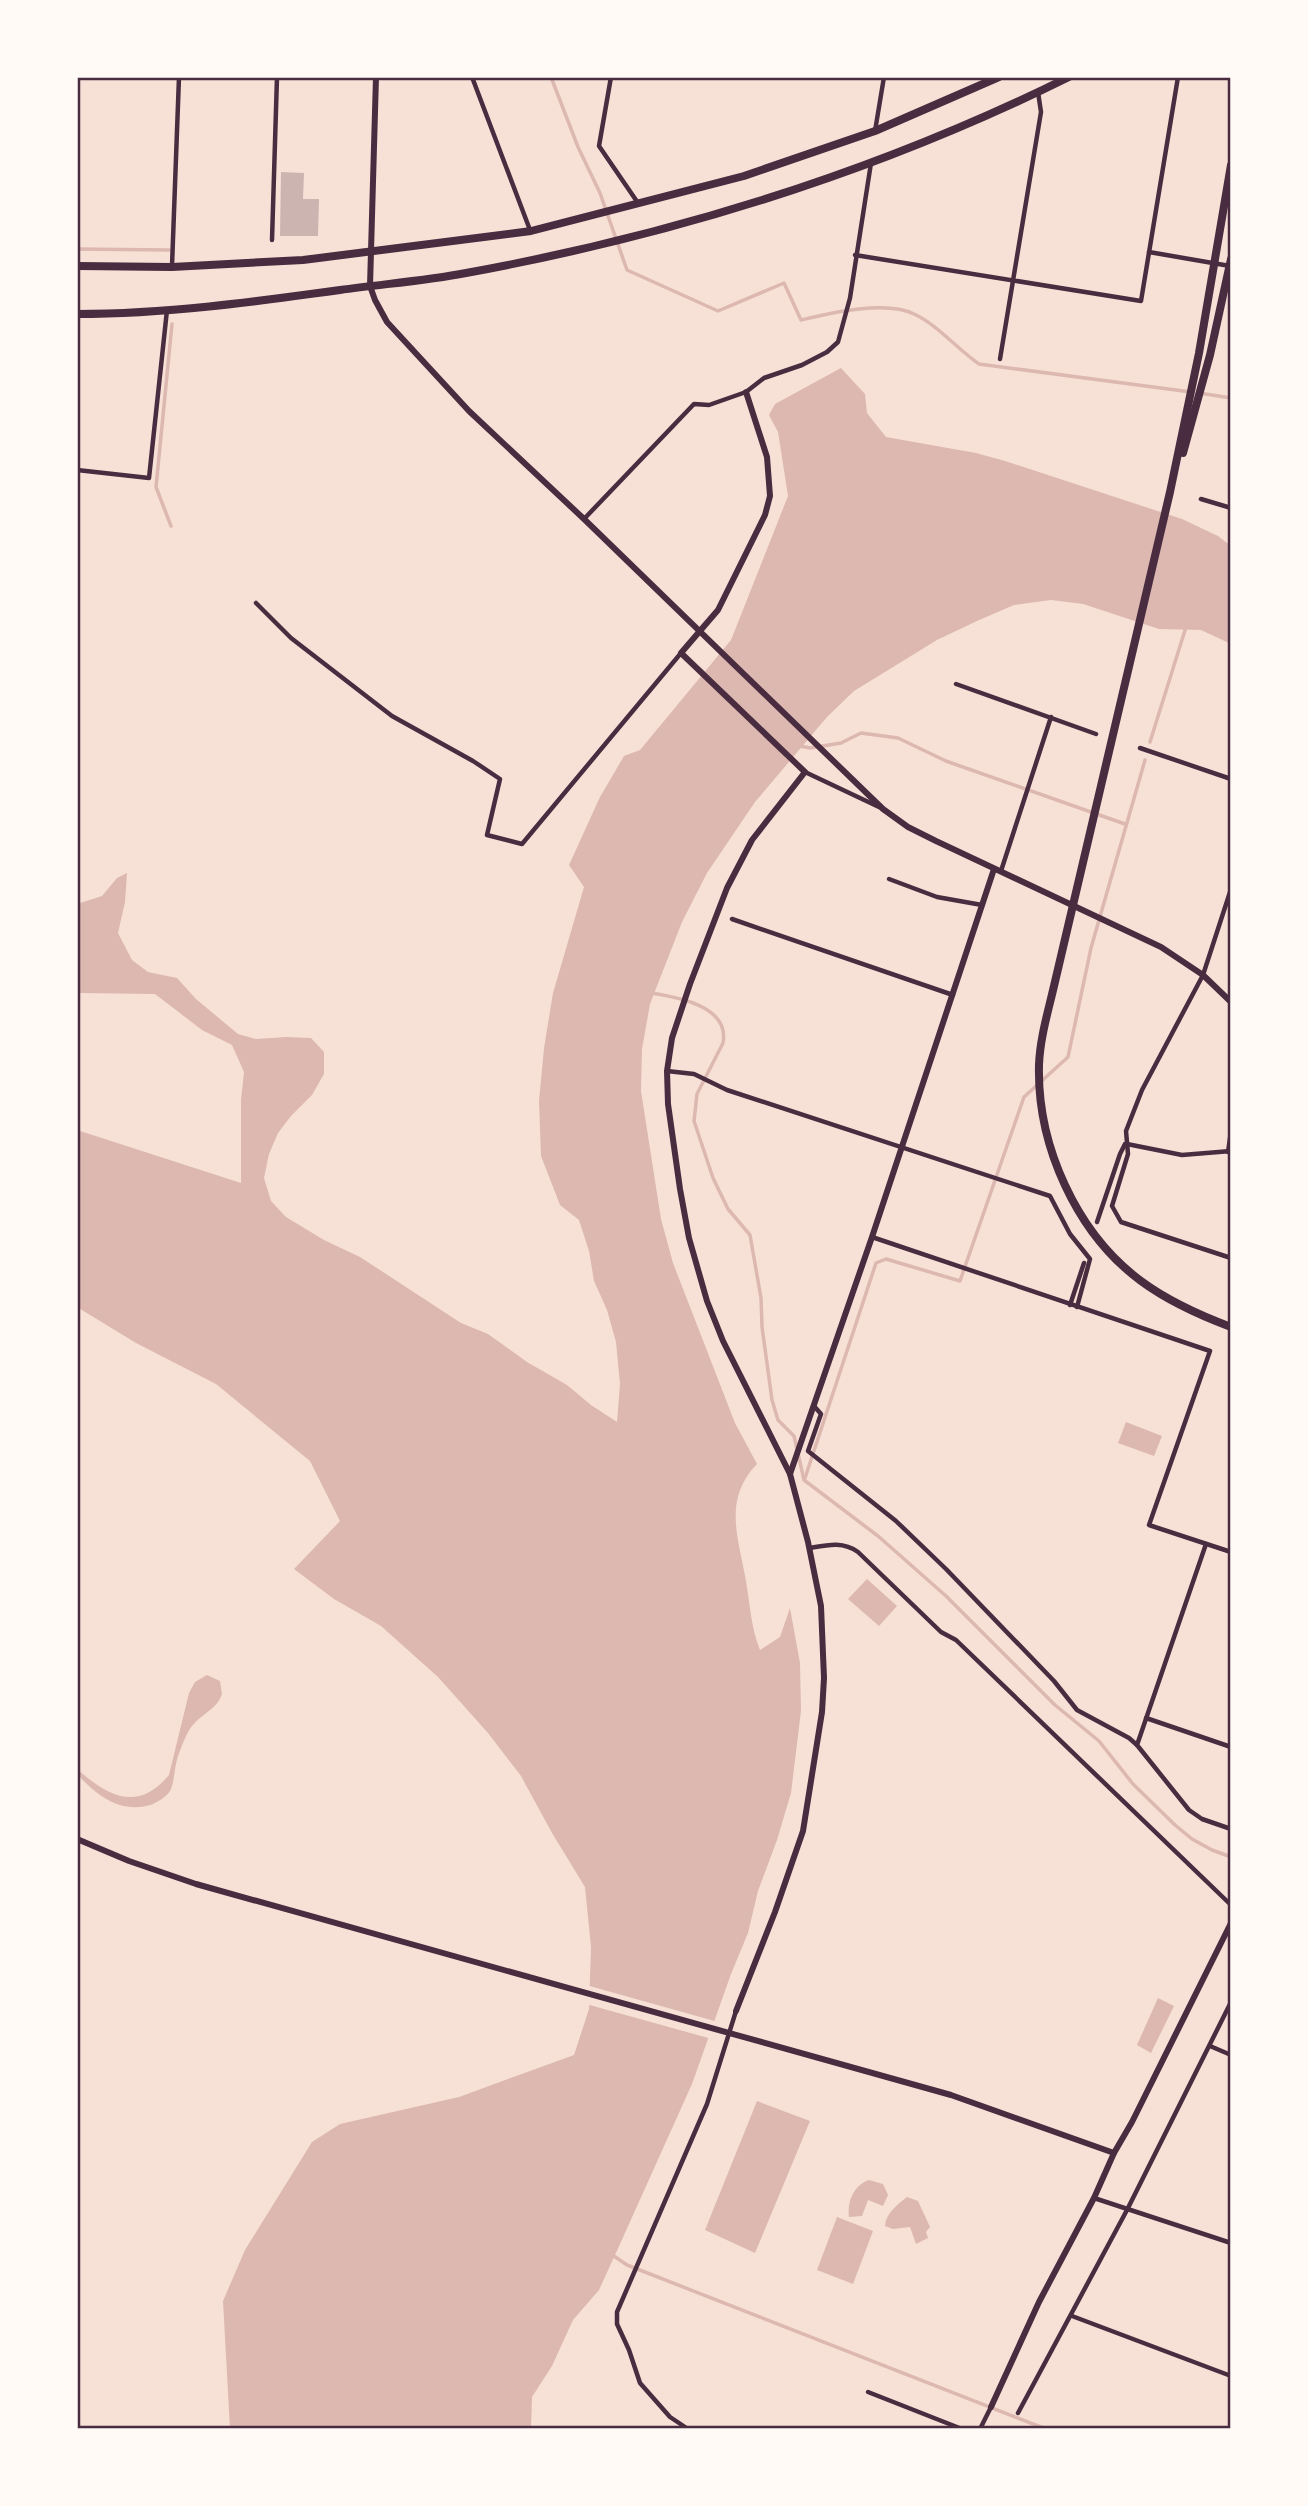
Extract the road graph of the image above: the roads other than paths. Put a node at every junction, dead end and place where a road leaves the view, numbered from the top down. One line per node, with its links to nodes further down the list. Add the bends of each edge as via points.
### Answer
1 (179, 77): 23 (street)
2 (277, 77): 16 (street)
3 (376, 77): 18 (street)
4 (472, 77): 15 (street)
5 (611, 77): 14 (street, via 599,146)
6 (884, 77): 11 (street)
7 (999, 77): 11 (highway)
8 (1069, 77): 10 (highway)
9 (1178, 77): 17 (street)
10 (1038, 92): 12 (highway); 24 (street, via 1041,113)
11 (875, 131): 14 (highway, via 744,176)
12 (871, 163): 19 (street); 25 (highway, via 726,211 601,244 464,274)
13 (1231, 165): 20 (highway)
14 (639, 204): 15 (highway)
15 (531, 232): 18 (highway)
16 (272, 240)
17 (1149, 252): 20 (street); 24 (street, via 1140,301)
18 (372, 253): 23 (highway); 25 (street)
19 (855, 255): 24 (street); 29 (street, via 838,342 802,365 764,378)
20 (1214, 263): 21 (street); 31 (highway)
21 (1231, 264): 31 (highway)
22 (77, 266): 23 (highway)
23 (172, 267)
24 (1014, 281): 28 (street)
25 (370, 286): 26 (highway); 34 (street, via 387,322 415,354)
26 (167, 310): 27 (highway); 30 (street, via 149,478)
27 (77, 314)
28 (1000, 359)
29 (746, 392): 34 (street, via 709,405 694,404); 36 (street, via 767,457 770,496 740,567)
30 (77, 470)
31 (1170, 492): 48 (highway)
32 (1201, 499): 33 (street)
33 (1231, 508)
34 (584, 519): 36 (street)
35 (256, 603): 37 (street, via 291,638 392,716 500,779 487,835 522,844)
36 (701, 635): 37 (street); 44 (street)
37 (681, 653): 42 (street)
38 (956, 684): 39 (street)
39 (1051, 717): 40 (street); 45 (street)
40 (1096, 734)
41 (1140, 748): 43 (street)
42 (805, 772): 44 (street); 54 (street, via 752,839 727,888 672,1038)
43 (1231, 779)
44 (883, 809): 45 (street, via 908,827)
45 (998, 870): 48 (street); 49 (street)
46 (889, 879): 49 (street, via 937,897)
47 (1231, 889): 51 (street)
48 (1074, 904): 51 (street, via 1161,947); 65 (highway, via 1039,1067 1045,1123 1057,1169 1085,1222 1140,1280 1198,1315)
49 (983, 906): 52 (street)
50 (732, 919): 52 (street)
51 (1203, 975): 53 (street); 56 (street, via 1142,1090 1126,1130)
52 (953, 995): 57 (street)
53 (1231, 1002)
54 (667, 1071): 57 (street, via 694,1074 727,1090); 67 (street, via 680,1189 707,1301)
55 (1231, 1131): 58 (street)
56 (1126, 1143): 58 (street, via 1182,1155); 59 (street); 61 (street, via 1128,1154 1112,1206 1121,1222)
57 (901, 1147): 60 (street); 64 (street, via 1050,1196 1090,1259)
58 (1229, 1152)
59 (1097, 1222)
60 (872, 1237): 63 (street); 66 (street)
61 (1231, 1258)
62 (1084, 1263): 63 (street)
63 (1070, 1305): 64 (street)
64 (1077, 1307): 68 (street, via 1210,1351 1149,1525)
65 (1231, 1328)
66 (813, 1406): 67 (street); 72 (street, via 821,1414 808,1451 896,1521 1055,1681 1077,1710)
67 (790, 1474): 69 (street)
68 (1206, 1544): 70 (street); 71 (street)
69 (810, 1548): 76 (street, via 849,1545 858,1552); 79 (street, via 823,1640 819,1737 797,1854)
70 (1231, 1552)
71 (1146, 1718): 72 (street); 73 (street)
72 (1137, 1745): 74 (street, via 1189,1810)
73 (1231, 1747)
74 (1231, 1829)
75 (77, 1839): 82 (street, via 174,1877 960,2097)
76 (1231, 1905)
77 (1231, 1923): 82 (street)
78 (1231, 2002): 80 (street)
79 (736, 2011): 92 (street, via 707,2104 621,2303 617,2324 640,2383 670,2417)
80 (1210, 2046): 81 (street); 84 (street)
81 (1231, 2054)
82 (1114, 2153): 83 (street)
83 (1094, 2199): 84 (street); 89 (street, via 1039,2302)
84 (1127, 2210): 85 (street); 86 (street)
85 (1231, 2243)
86 (1072, 2315): 87 (street); 90 (street)
87 (1231, 2376)
88 (867, 2392): 93 (street)
89 (991, 2407): 91 (street)
90 (1018, 2413)
91 (980, 2428)
92 (688, 2429)
93 (962, 2429)

